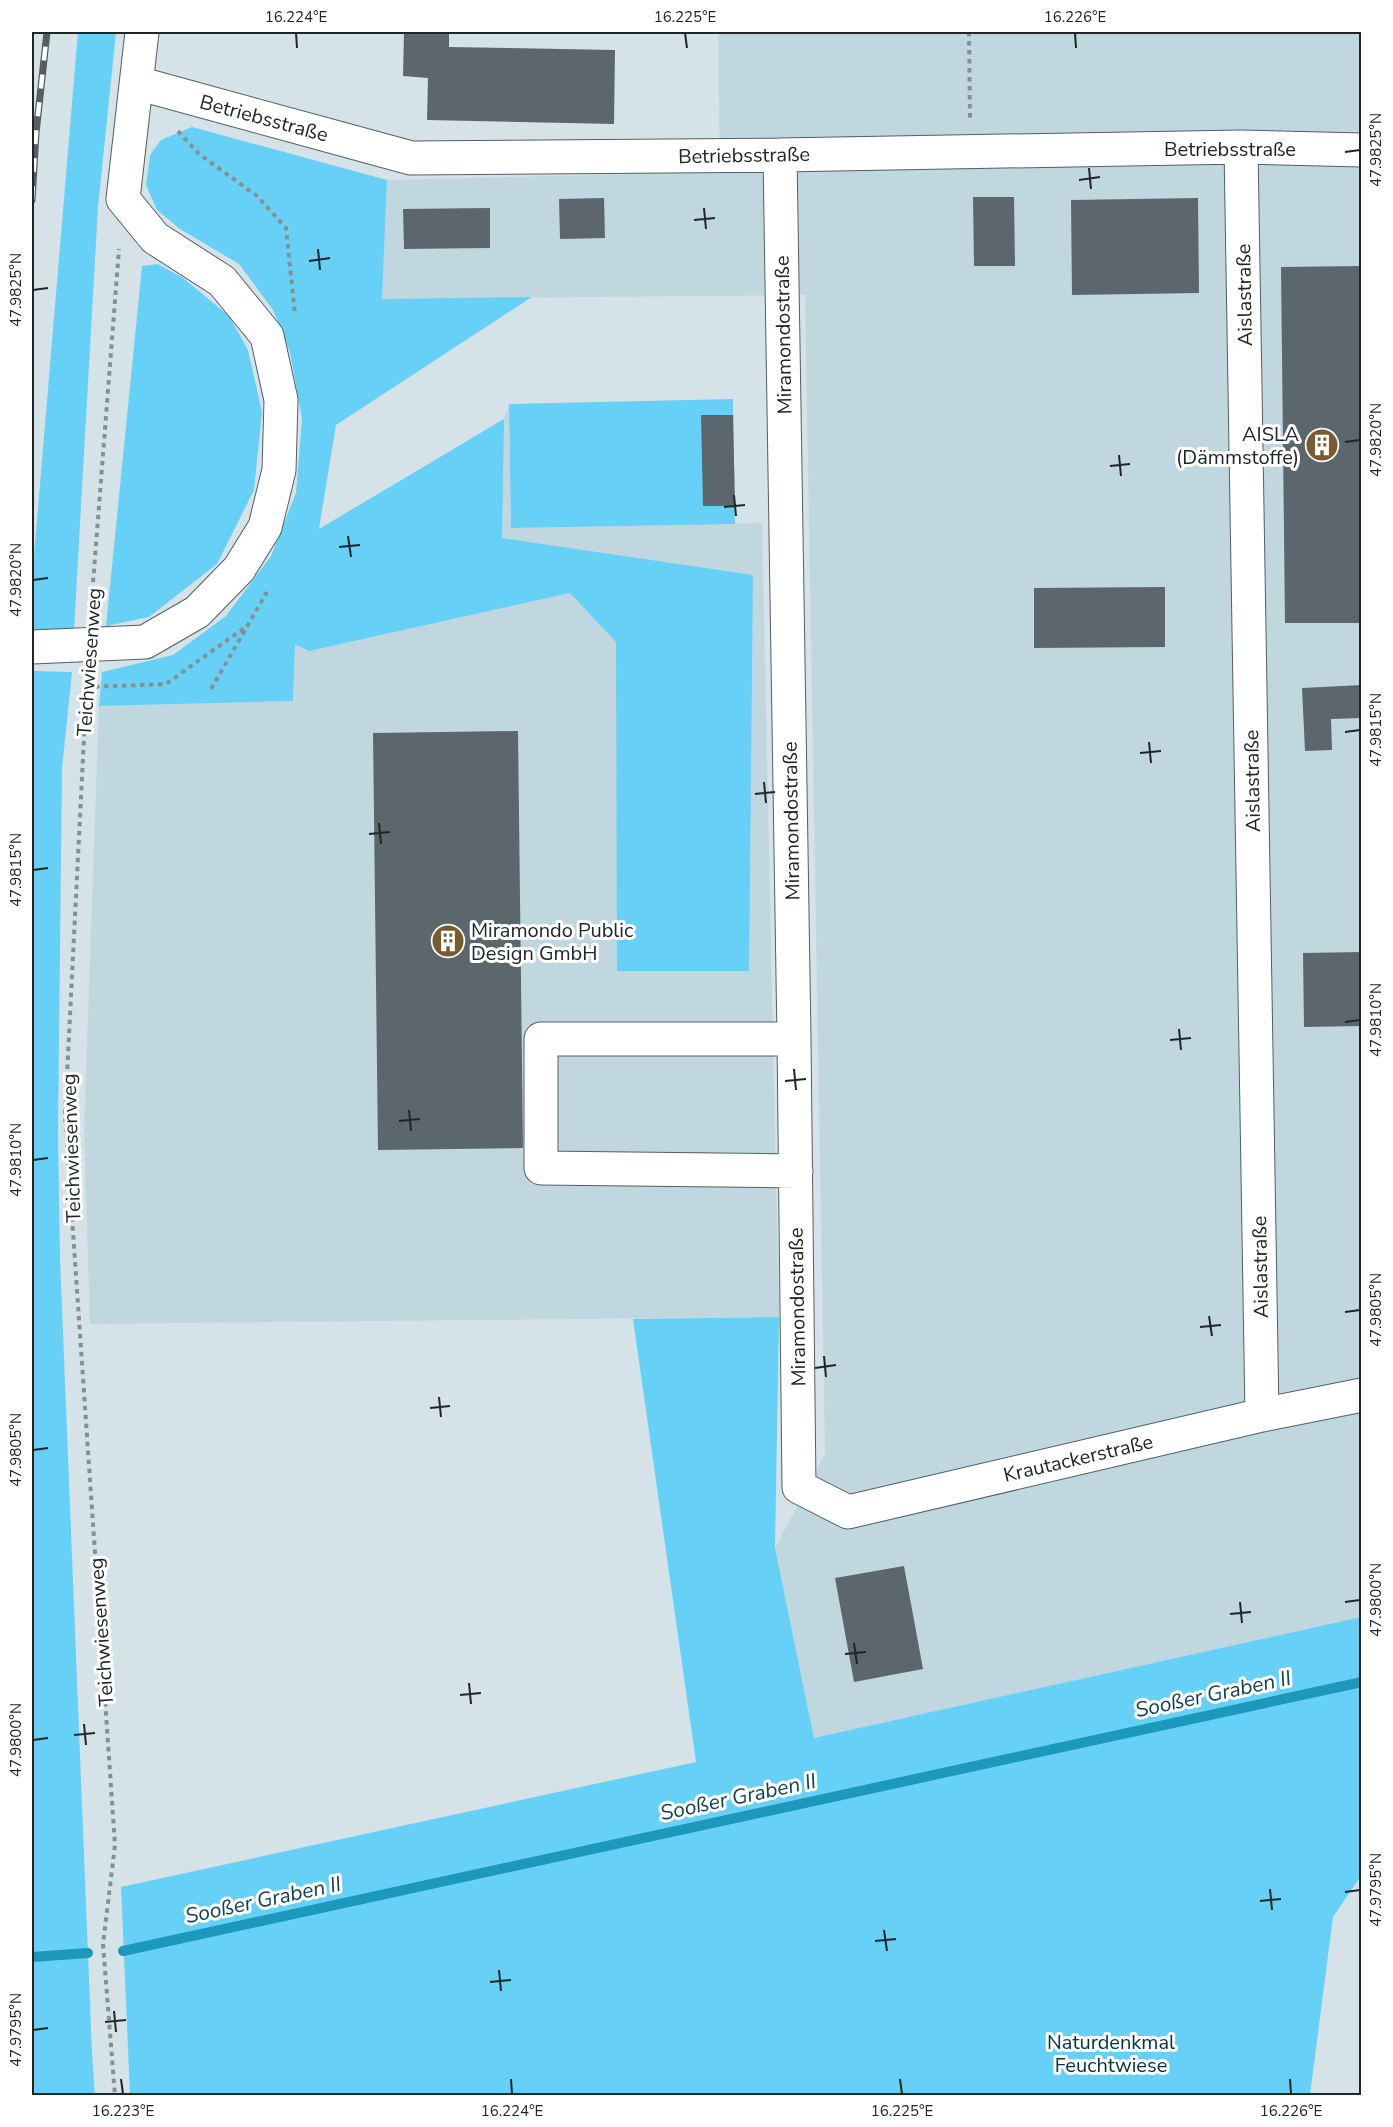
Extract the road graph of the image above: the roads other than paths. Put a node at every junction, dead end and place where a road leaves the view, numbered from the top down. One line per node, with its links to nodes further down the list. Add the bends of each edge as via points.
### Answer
1 (142, 32): 2 (street)
2 (137, 82): 5 (street, Betriebsstraße, via 411,158); 6 (street, via 123,199 155,238 222,281 267,336 281,400 279,470 265,527 239,570 197,612 145,642)
3 (1241, 147): 4 (street, Betriebsstraße); 5 (street, Betriebsstraße); 10 (street, Aislastraße)
4 (1362, 150)
5 (780, 155): 7 (street, Miramondostraße)
6 (32, 647)
7 (794, 1038): 8 (street, Miramondostraße); 8 (street, via 541,1039 541,1168)
8 (796, 1171): 11 (street, Miramondostraße)
9 (1362, 1395): 10 (street, Krautackerstraße)
10 (1262, 1415): 11 (street, Krautackerstraße, via 848,1512)
11 (799, 1487)

